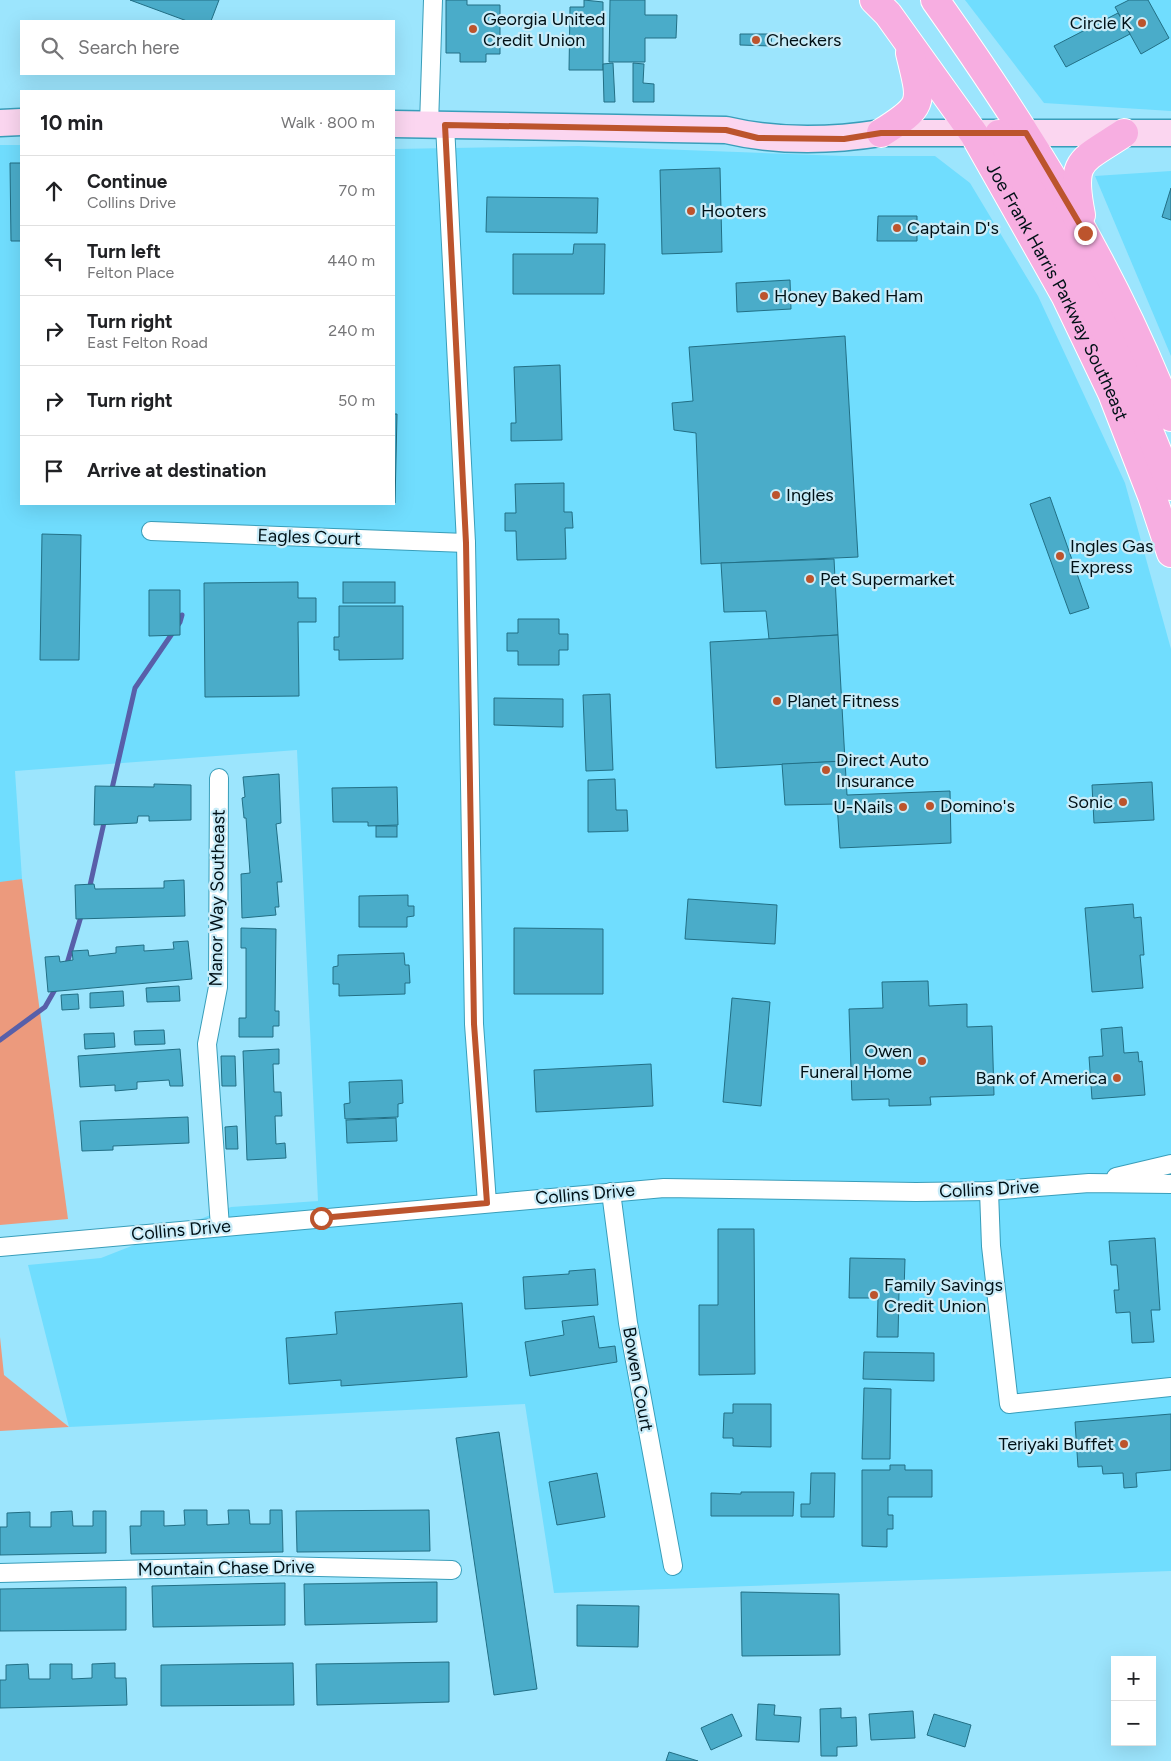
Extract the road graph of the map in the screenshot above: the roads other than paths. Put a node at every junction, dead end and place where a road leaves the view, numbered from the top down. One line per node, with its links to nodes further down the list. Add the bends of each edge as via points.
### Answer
1 (433, 0): 8 (street)
2 (874, 0): 4 (main road, Joe Frank Harris Parkway Southeast)
3 (935, 0): 10 (main road)
4 (908, 42): 9 (main road, via 918,102 908,116); 13 (main road, Joe Frank Harris Parkway Southeast)
5 (20, 122): 6 (street)
6 (0, 123)
7 (395, 124): 8 (street)
8 (437, 125): 9 (street, via 726,130 756,120 832,121); 18 (street)
9 (881, 133): 13 (street)
10 (1026, 133): 11 (street); 13 (street); 14 (main road)
11 (1124, 133): 12 (street); 14 (main road, via 1088,157 1077,171 1076,189)
12 (1171, 133)
13 (987, 134): 16 (main road, via 1049,222 1094,307 1128,379); 19 (main road, Joe Frank Harris Parkway Southeast, via 1091,346 1132,442)
14 (1085, 233): 15 (main road, via 1132,328)
15 (1171, 418)
16 (1171, 486)
17 (151, 530): 18 (street, Eagles Court)
18 (466, 543): 26 (street, via 474,1024)
19 (1171, 553)
20 (219, 778): 27 (street, Manor Way Southeast, via 218,987 207,1044)
21 (1171, 1164): 22 (street)
22 (1089, 1183): 23 (street, Collins Drive); 24 (street, Collins Drive)
23 (1171, 1184)
24 (989, 1191): 25 (street, Collins Drive, via 664,1188); 29 (street, via 991,1246 1009,1404)
25 (611, 1192): 26 (street, Collins Drive); 30 (street, Bowen Court, via 628,1323)
26 (487, 1203): 27 (street, Collins Drive)
27 (220, 1227): 28 (street, Collins Drive)
28 (0, 1247)
29 (1171, 1388)
30 (673, 1566)
31 (452, 1570): 32 (street, Mountain Chase Drive, via 275,1566)
32 (0, 1573)

